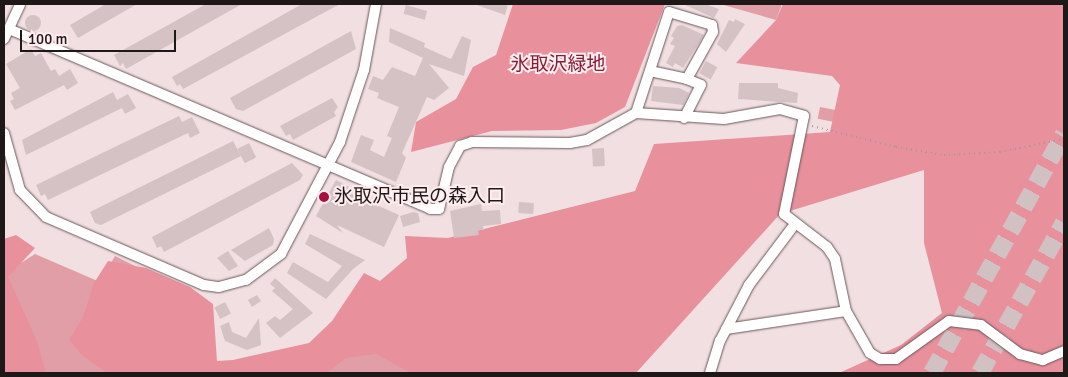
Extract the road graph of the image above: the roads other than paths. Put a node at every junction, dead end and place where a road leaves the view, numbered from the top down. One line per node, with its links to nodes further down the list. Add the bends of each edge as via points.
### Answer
1 (20, 4): 3 (street)
2 (376, 4): 10 (street, via 364,70 350,116)
3 (8, 29): 4 (street); 10 (street)
4 (4, 39)
5 (650, 71): 6 (street); 6 (street, via 670,12 712,26 713,32); 7 (street)
6 (687, 78): 8 (street, via 700,85)
7 (636, 113): 8 (street); 10 (street, via 587,140 492,141 460,146 449,167 439,209 430,209)
8 (684, 118): 11 (street, via 724,118 780,108 804,116 784,214)
9 (4, 132): 10 (street, via 20,190 46,217 170,273 219,287 246,280 281,254)
10 (328, 164)
11 (794, 224): 12 (street, via 827,247 835,259); 13 (street, via 749,285)
12 (846, 311): 13 (street); 14 (street, via 870,353 880,360 896,359 949,321 981,326 1020,354 1043,360)
13 (726, 329): 15 (street)
14 (1064, 351)
15 (710, 373)

